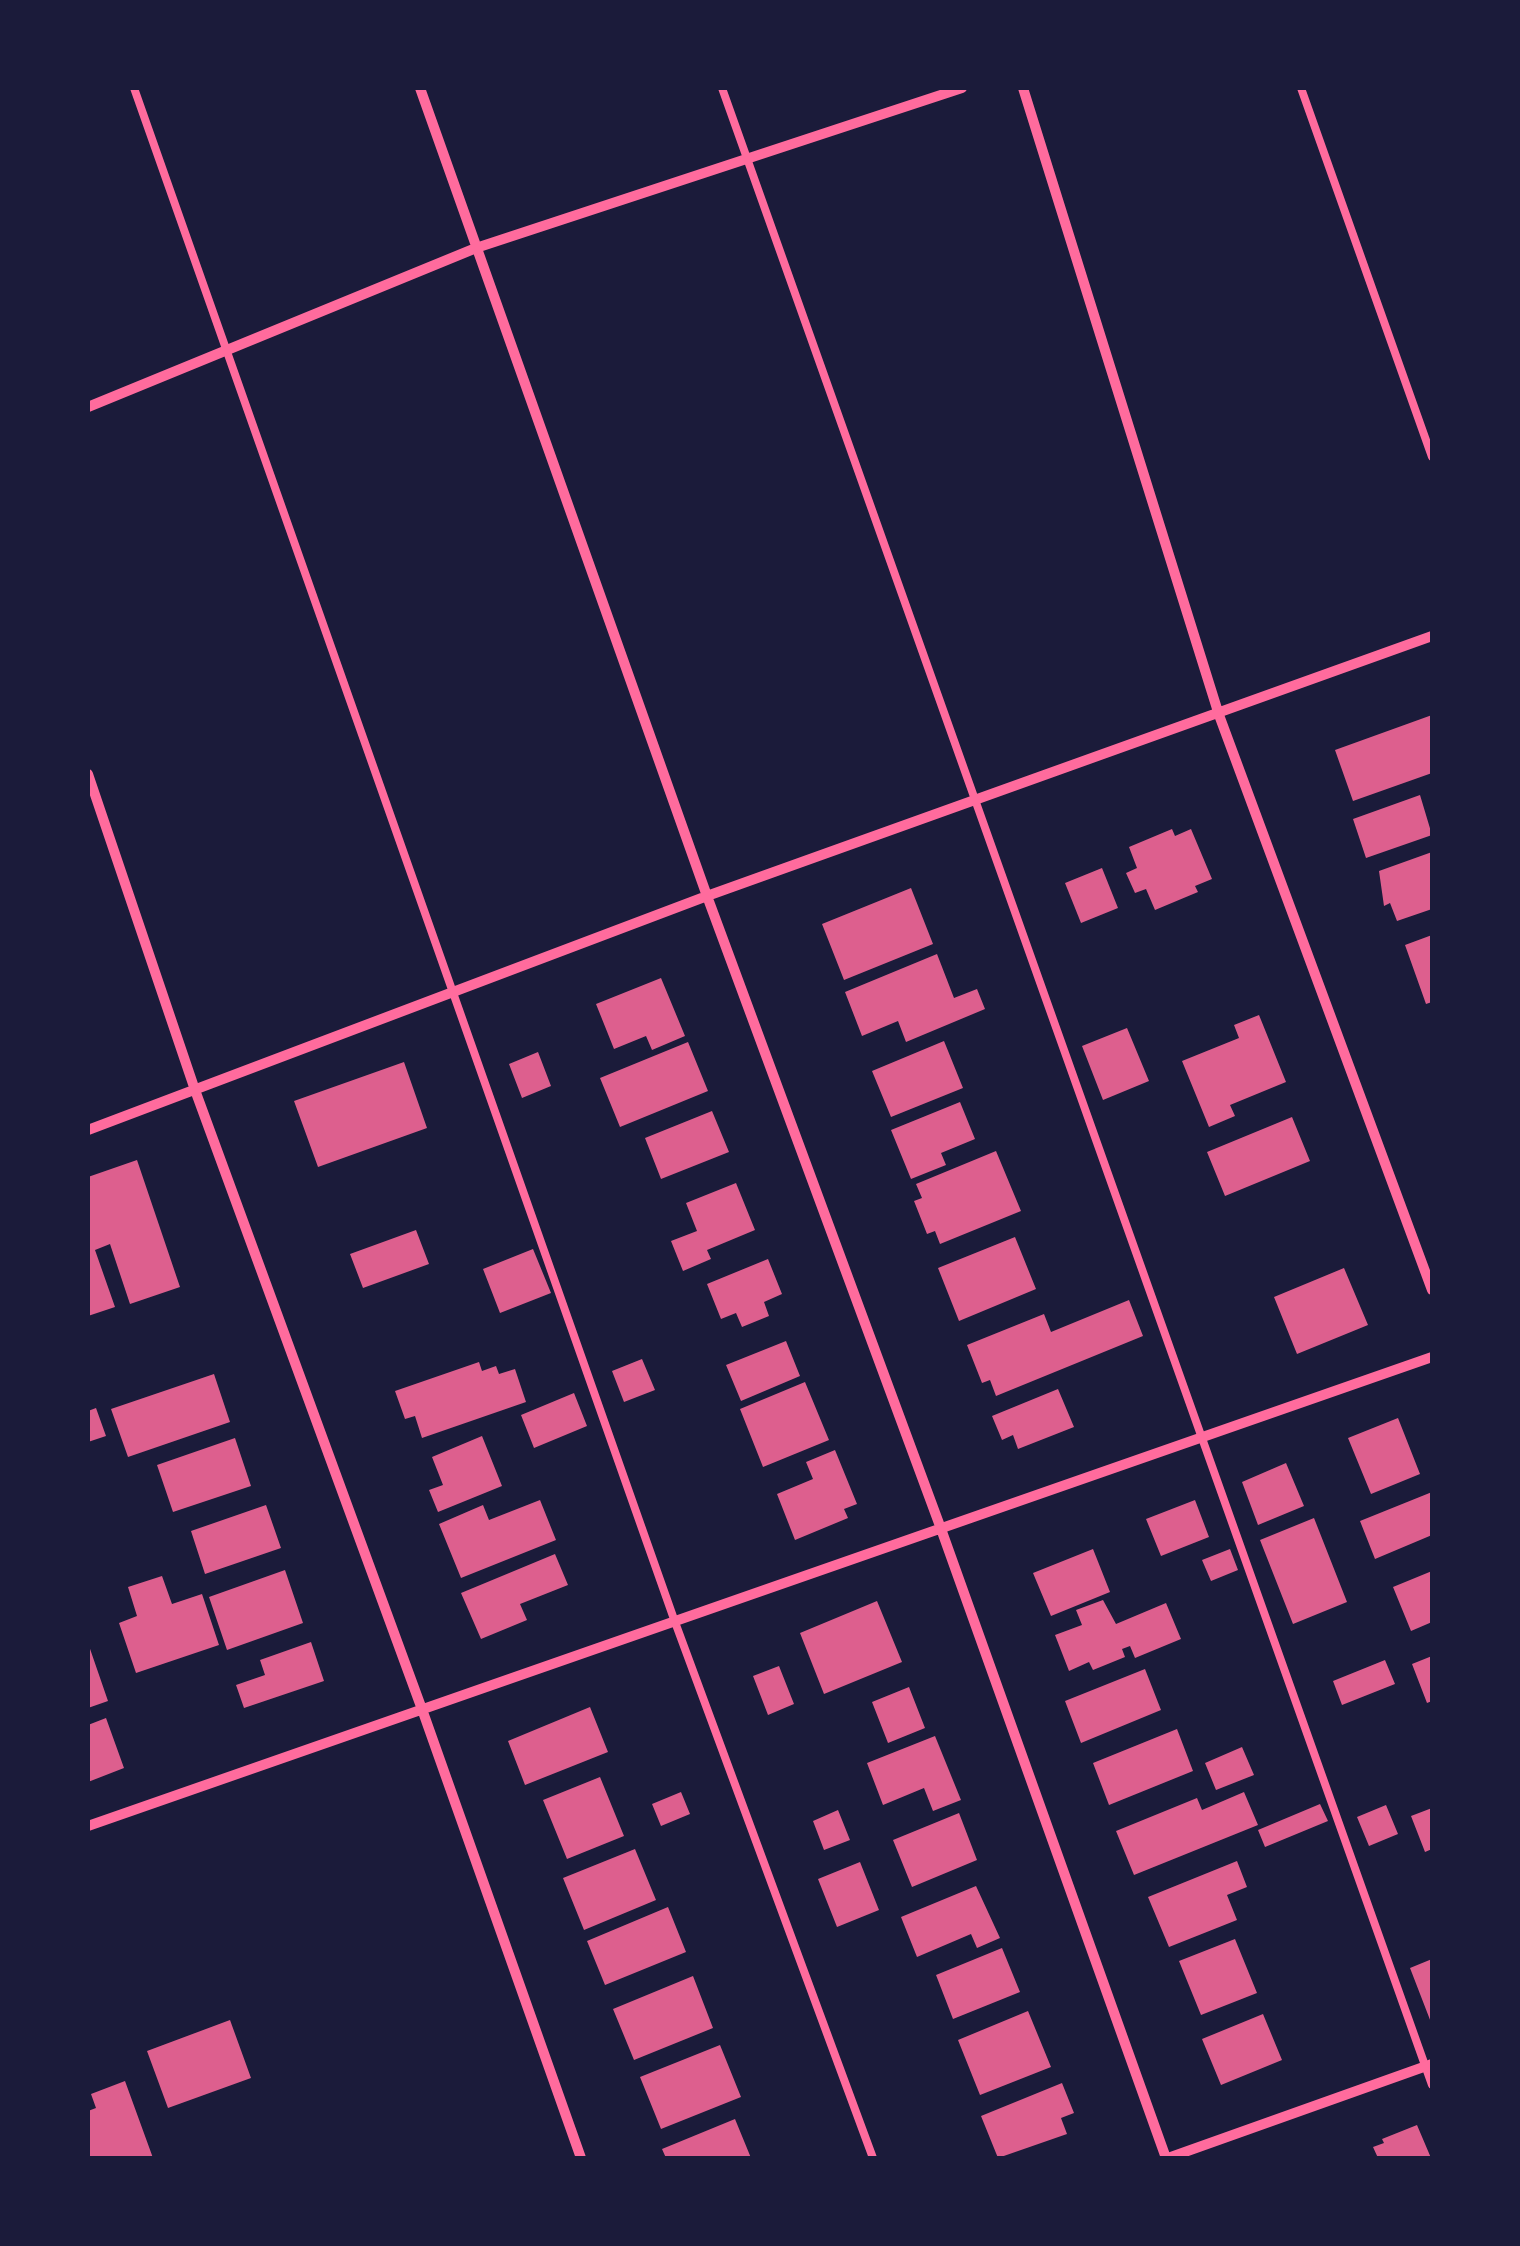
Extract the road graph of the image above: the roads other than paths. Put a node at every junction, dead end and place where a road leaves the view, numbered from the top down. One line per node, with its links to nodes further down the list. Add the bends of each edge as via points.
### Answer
1 (134, 88): 9 (lane)
2 (420, 88): 8 (street)
3 (722, 88): 7 (lane)
4 (962, 88): 7 (street)
5 (1024, 88): 13 (street)
6 (1301, 88): 11 (lane)
7 (748, 158): 8 (street); 15 (lane)
8 (476, 248): 9 (street); 16 (street)
9 (228, 349): 10 (street); 17 (lane)
10 (88, 407)
11 (1432, 457)
12 (1432, 636): 13 (street)
13 (1219, 714): 15 (street); 20 (street)
14 (88, 774): 18 (street)
15 (974, 801): 16 (street); 22 (lane)
16 (707, 896): 17 (street); 23 (street)
17 (456, 991): 18 (street); 24 (lane)
18 (195, 1090): 19 (street); 25 (street)
19 (88, 1130)
20 (1432, 1290)
21 (1432, 1357): 22 (street)
22 (1204, 1436): 23 (street); 27 (lane)
23 (940, 1526): 24 (street); 31 (street)
24 (675, 1622): 25 (street); 30 (lane)
25 (424, 1712): 26 (street); 29 (street)
26 (88, 1826)
27 (1429, 2065): 28 (lane); 31 (street)
28 (1432, 2084)
29 (581, 2158)
30 (873, 2158)
31 (1167, 2158)

